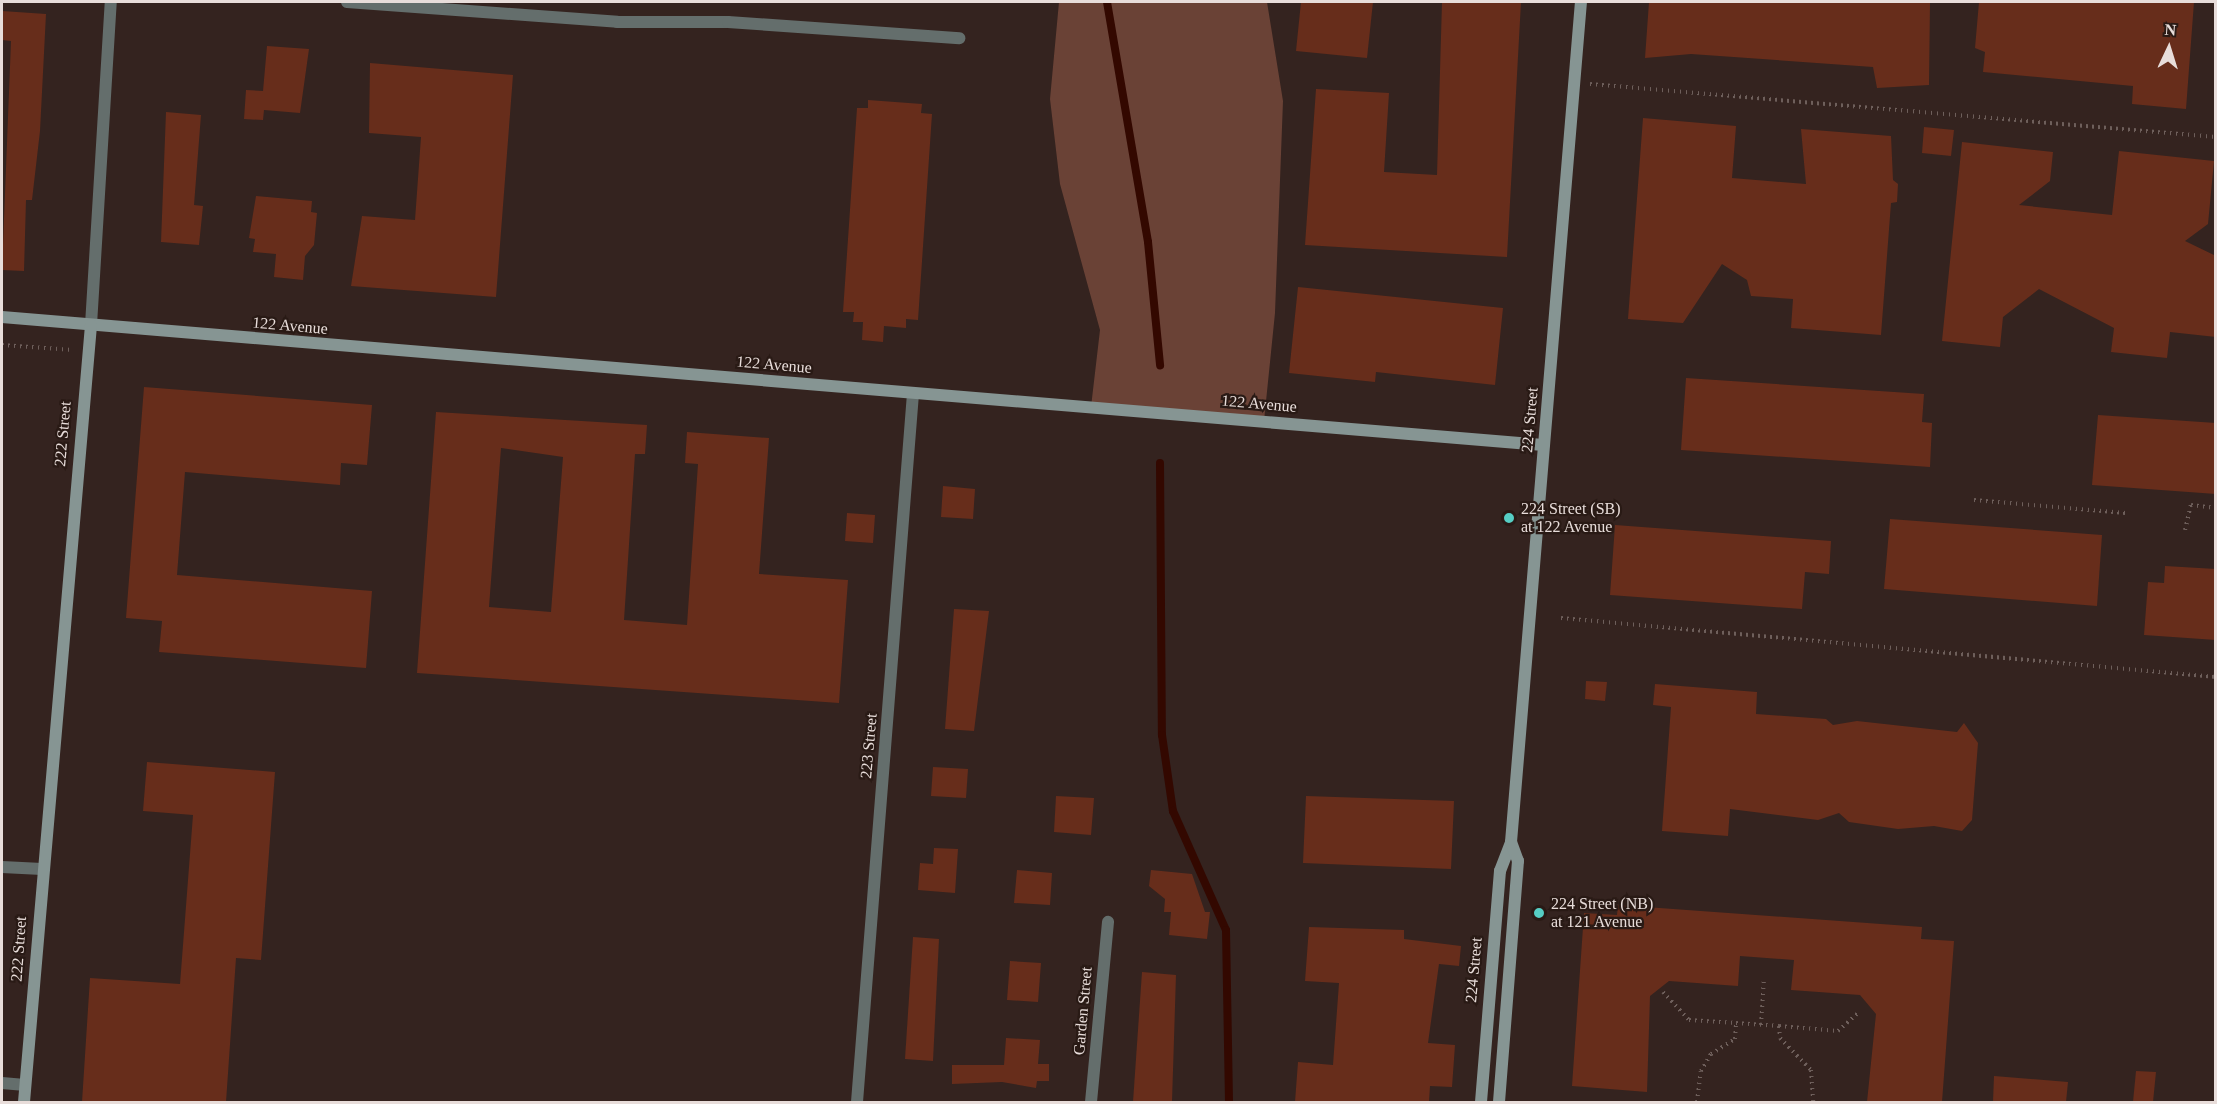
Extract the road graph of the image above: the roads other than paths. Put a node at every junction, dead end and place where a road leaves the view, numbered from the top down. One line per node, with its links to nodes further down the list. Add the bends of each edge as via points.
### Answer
1 (111, 2): 7 (street, 222 Street)
2 (347, 2): 4 (street)
3 (1581, 2): 9 (street, 224 Street)
4 (444, 6): 5 (street)
5 (958, 38)
6 (2, 317): 7 (street, 122 Avenue)
7 (91, 325): 8 (street, 122 Avenue); 12 (street, 222 Street)
8 (913, 393): 9 (street, 122 Avenue); 17 (street, 223 Street)
9 (1544, 445): 10 (street, 224 Street)
10 (1511, 842): 19 (street, 224 Street, via 1500,871); 20 (street, 224 Street, via 1518,861)
11 (2, 867): 12 (street)
12 (42, 869): 15 (street, 222 Street)
13 (1108, 922): 18 (street, Garden Street)
14 (2, 1083): 15 (street)
15 (25, 1085): 16 (street, 222 Street)
16 (24, 1102)
17 (857, 1102)
18 (1091, 1102)
19 (1480, 1102)
20 (1499, 1102)

